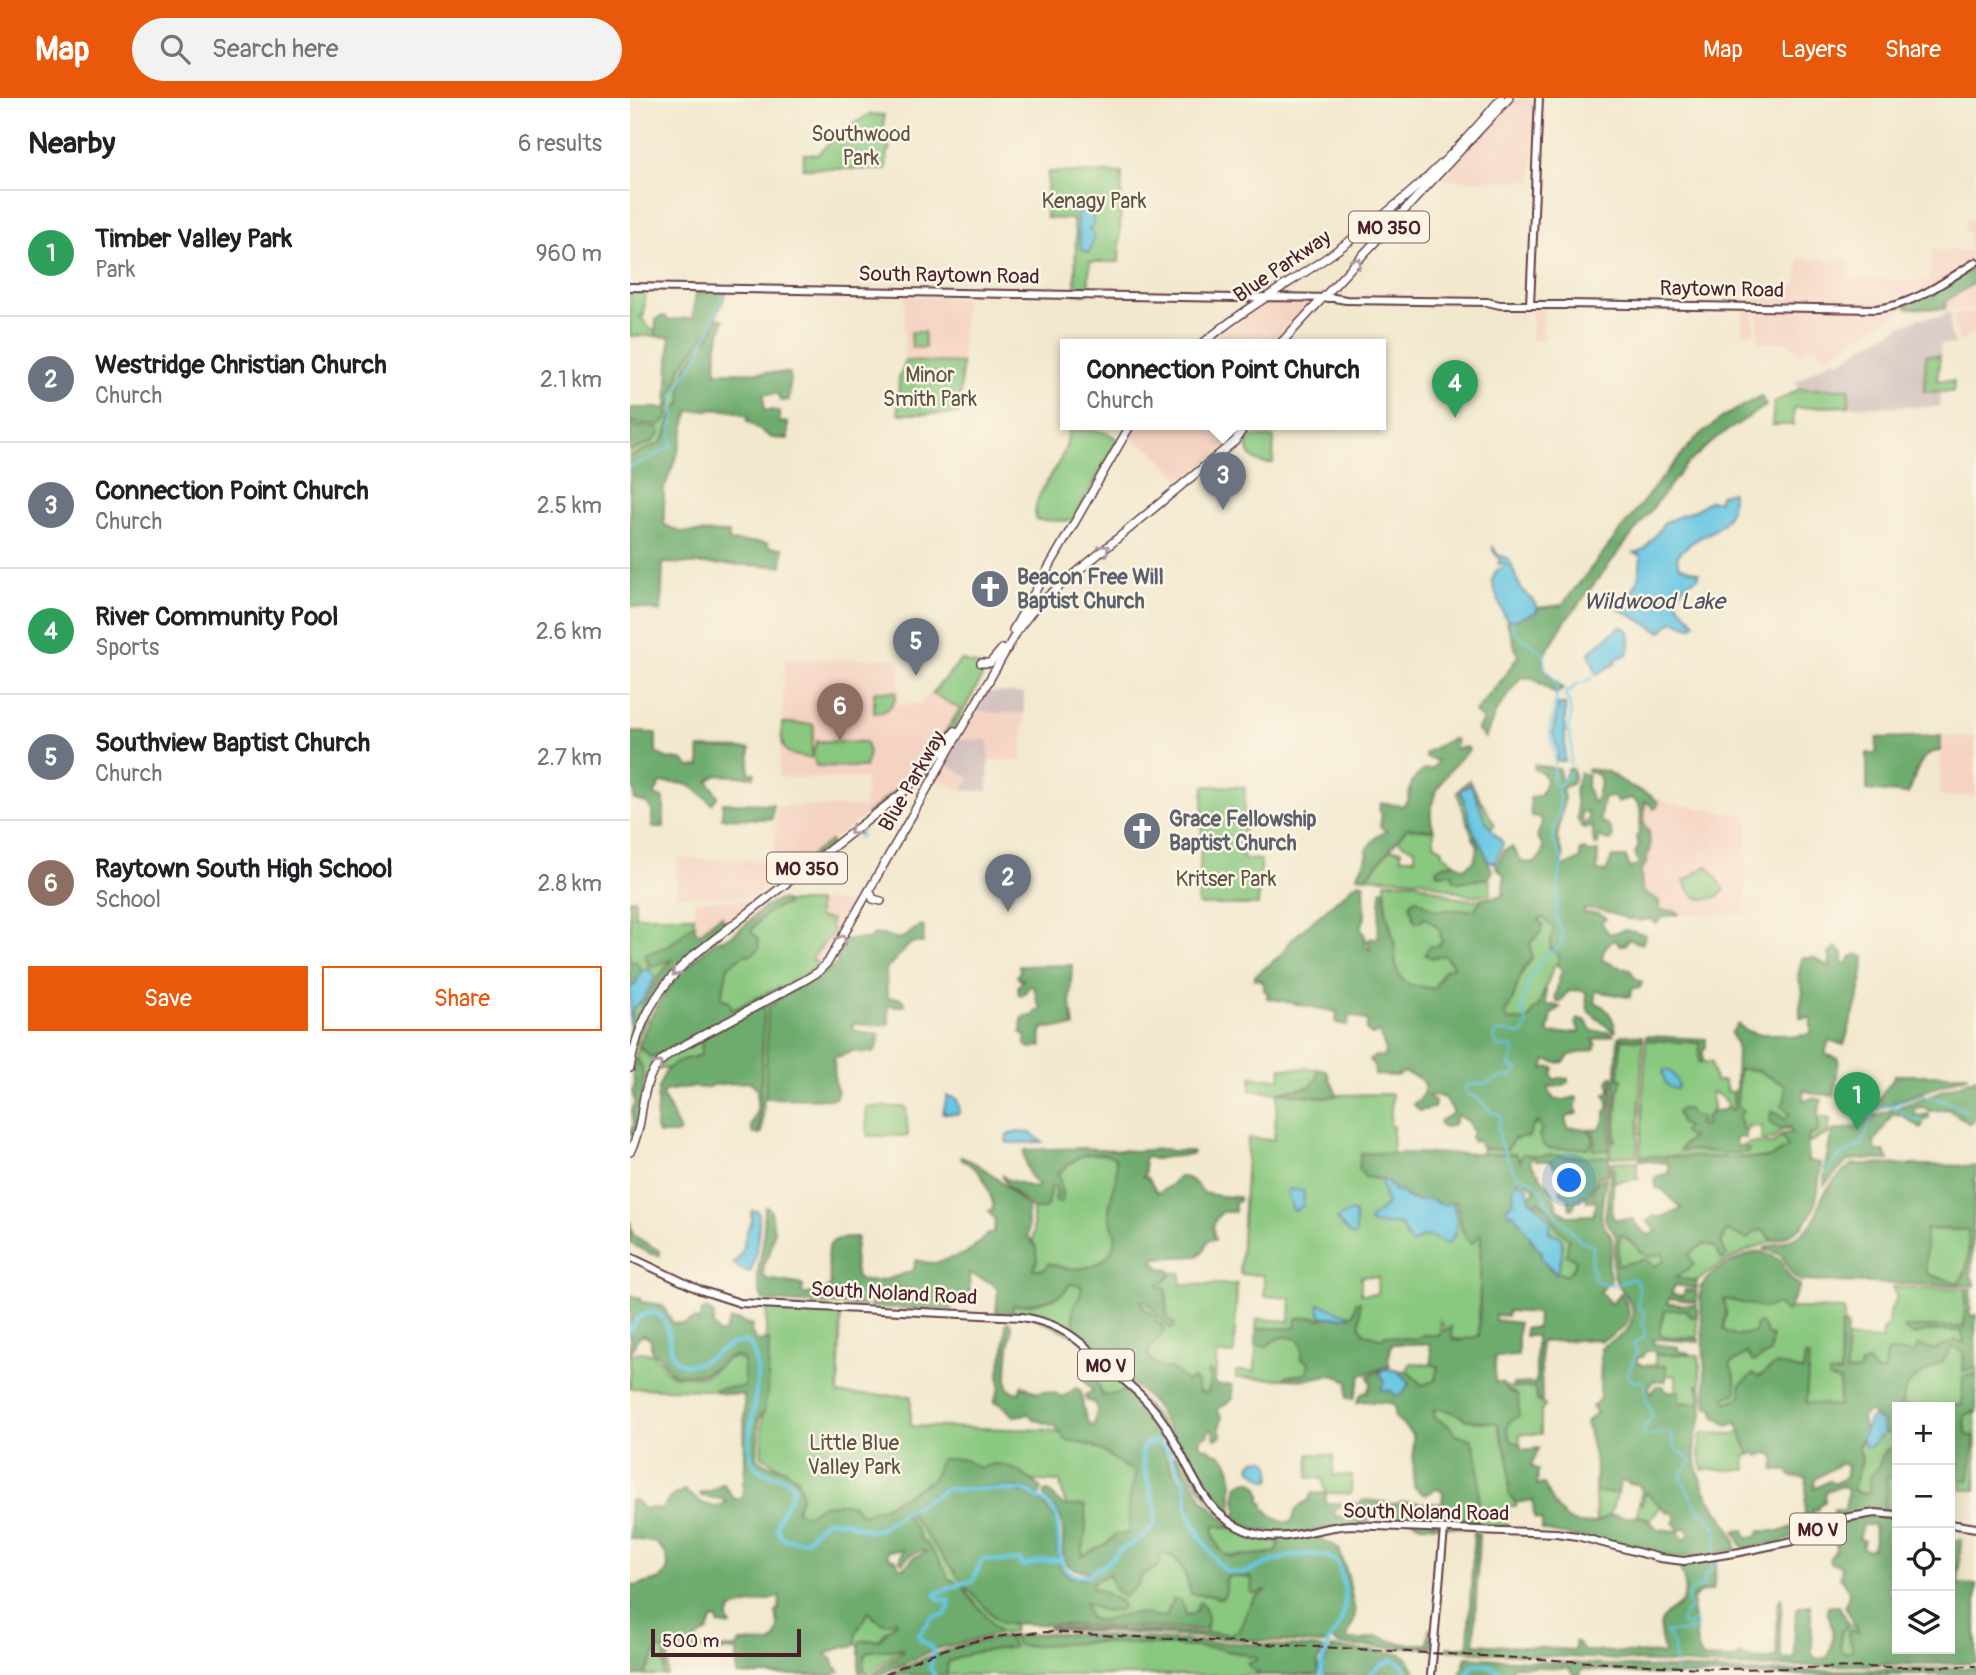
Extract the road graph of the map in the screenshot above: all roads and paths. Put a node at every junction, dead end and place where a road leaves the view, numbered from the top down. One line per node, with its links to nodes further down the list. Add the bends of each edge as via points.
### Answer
1 (1500, 98): 8 (highway, Blue Parkway / MO 350, via 1467,137 1397,204)
2 (1509, 98): 6 (highway, Blue Parkway / MO 350, one-way to 2)
3 (1539, 98): 12 (main road)
4 (1976, 262): 12 (main road, Raytown Road, via 1916,298 1876,309)
5 (630, 287): 7 (main road, South Raytown Road)
6 (1332, 294): 9 (highway, Blue Parkway / MO 350); 10 (main road, Raytown Road)
7 (1235, 298): 8 (main road, South Raytown Road); 11 (main road)
8 (1265, 298): 9 (main road, Raytown Road); 11 (highway, Blue Parkway / MO 350)
9 (1322, 299): 10 (main road, Raytown Road); 14 (highway, Blue Parkway / MO 350)
10 (1346, 300): 12 (main road, Raytown Road)
11 (1252, 303): 13 (highway, Blue Parkway / MO 350)
12 (1530, 303)
13 (1208, 339)
14 (1285, 339)
15 (1128, 430): 17 (highway, Blue Parkway / MO 350)
16 (1244, 430): 19 (highway, Blue Parkway / MO 350, one-way to 16, via 1030,614)
17 (1002, 649): 18 (highway, Blue Parkway / MO 350); 18 (highway, via 990,663 981,663)
18 (987, 676): 21 (highway, Blue Parkway / MO 350, one-way to 21, via 952,736 915,782 678,970 644,1020)
19 (871, 889): 20 (highway, via 872,897); 22 (highway, Blue Parkway / MO 350, one-way to 19, via 647,1082 664,1057 818,972)
20 (881, 901)
21 (630, 1068)
22 (630, 1152)
23 (630, 1257): 27 (main road, South Noland Road / MO V, via 740,1303 1022,1317 1045,1322 1074,1338 1144,1398 1166,1425 1207,1501 1236,1525 1273,1536 1344,1525)
24 (1892, 1515): 27 (main road, South Noland Road / MO V, via 1844,1518 1793,1541 1685,1561 1556,1533)
25 (1955, 1525): 26 (main road)
26 (1976, 1528)
27 (1444, 1529): 28 (main road)
28 (1431, 1675)

